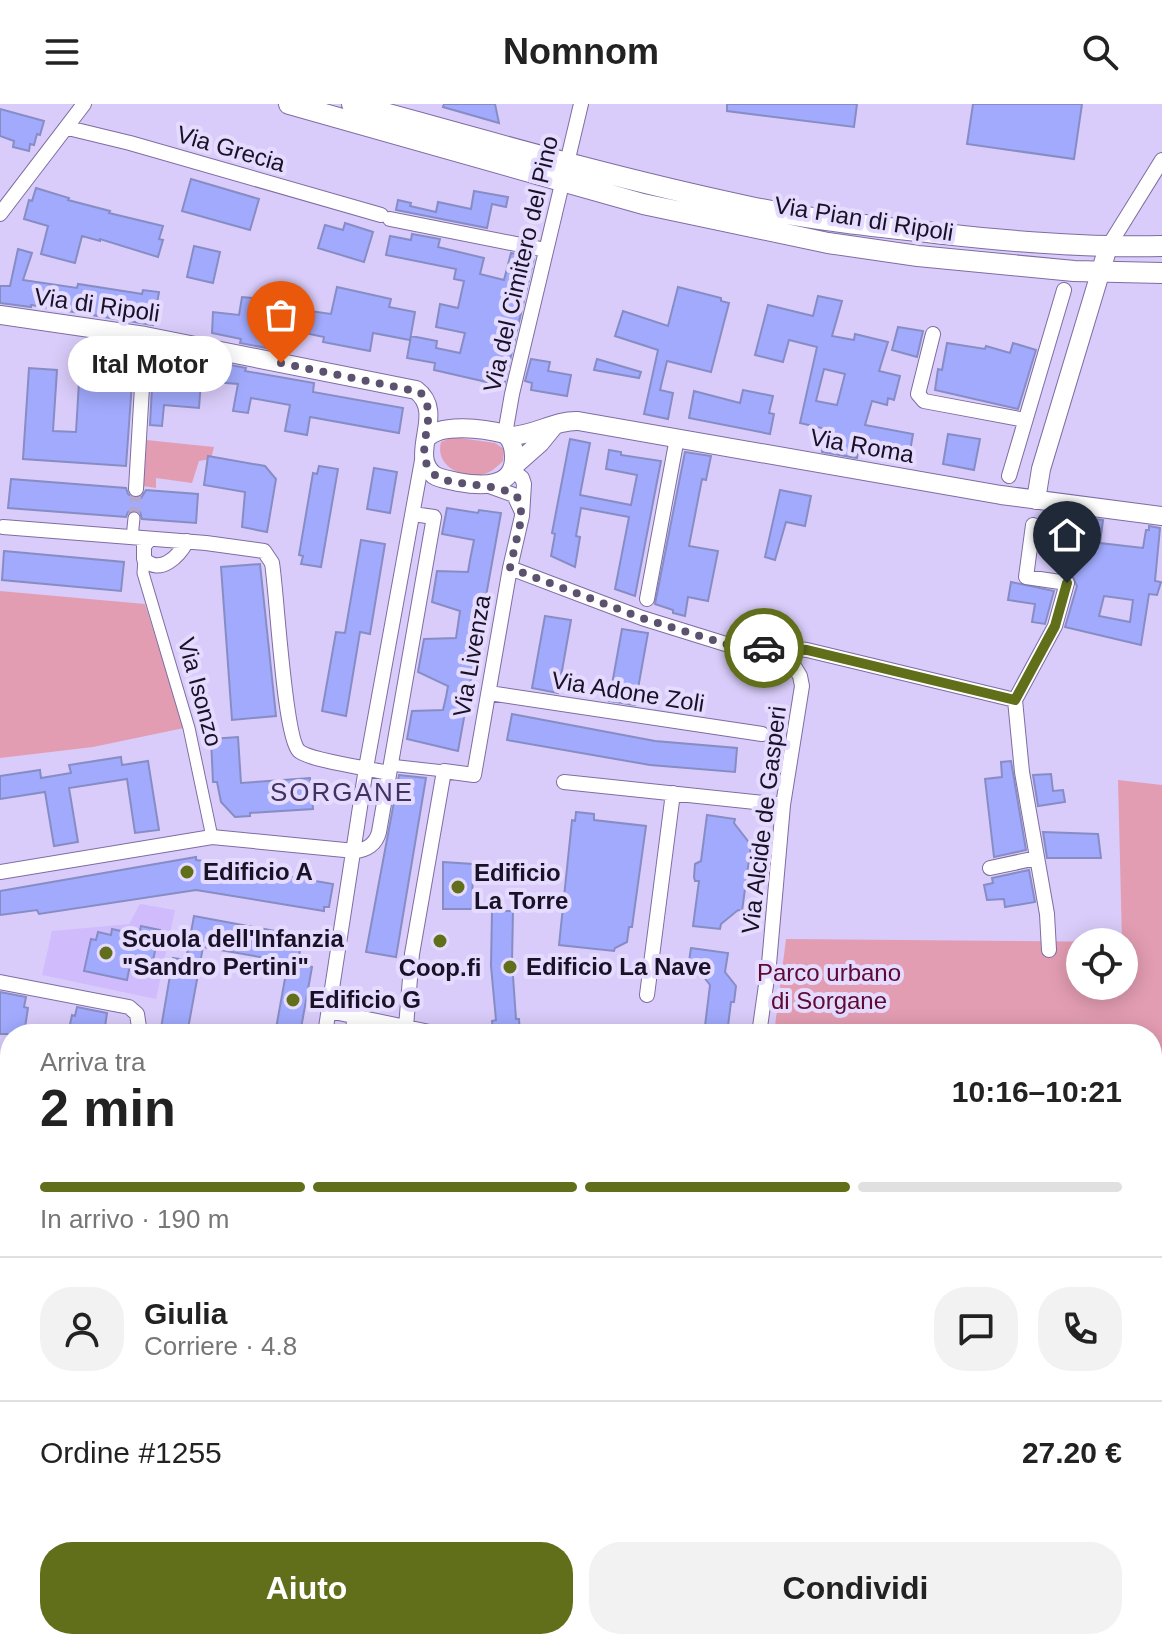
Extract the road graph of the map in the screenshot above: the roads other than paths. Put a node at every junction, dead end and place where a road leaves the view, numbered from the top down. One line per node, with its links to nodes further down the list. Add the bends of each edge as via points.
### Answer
1 (289, 104): 7 (main road)
2 (352, 104): 7 (main road)
3 (581, 104): 7 (street, Via del Cimitero del Pino)
4 (80, 107): 5 (street)
5 (68, 128): 8 (street); 11 (street, Via Grecia, via 385,217)
6 (1162, 160): 10 (street)
7 (566, 171): 10 (main road, Via Pian di Ripoli, via 854,224); 11 (street, Via del Cimitero del Pino); 12 (main road, Via Pian di Ripoli, via 666,209 828,243)
8 (2, 211)
9 (1162, 246): 10 (main road, Via Pian di Ripoli)
10 (1108, 247): 12 (street)
11 (546, 250): 22 (street, Via del Cimitero del Pino)
12 (1100, 273): 13 (main road, Via Pian di Ripoli); 19 (street)
13 (1162, 273)
14 (1064, 290): 18 (street)
15 (0, 315): 17 (street, Via di Ripoli)
16 (933, 334): 20 (street, via 918,394 924,401)
17 (145, 336): 24 (street, Via di Ripoli, via 416,390 428,408); 29 (street)
18 (1034, 387): 19 (street); 20 (street)
19 (1063, 394): 30 (street)
20 (1025, 420): 26 (street)
21 (555, 425): 22 (street, Via Roma); 23 (street, Via Roma, via 578,421); 25 (street)
22 (507, 435): 24 (street, via 444,429 433,432); 25 (street)
23 (677, 438): 30 (street, Via Roma); 42 (street)
24 (425, 447): 27 (street, via 434,475); 31 (street)
25 (513, 468): 28 (street); 32 (street, Via Livenza, via 524,484)
26 (1009, 476)
27 (451, 480): 28 (street); 31 (street, via 427,489)
28 (489, 486): 32 (street, via 514,495)
29 (136, 489)
30 (1036, 500): 33 (street, Via Roma)
31 (414, 510): 43 (street); 44 (street, via 434,517)
32 (522, 516): 41 (street, Via Livenza)
33 (1162, 516)
34 (134, 518): 37 (street)
35 (1033, 525): 47 (street, via 1026,577 1067,583 1055,626)
36 (3, 527): 37 (street)
37 (132, 538): 38 (street)
38 (149, 540): 39 (street); 40 (street)
39 (184, 546): 40 (street, via 169,563 151,566); 49 (street, via 206,543 266,554 272,563 288,717 297,750)
40 (144, 559): 55 (street, Via Isonzo, via 143,573 189,728)
41 (510, 568): 45 (street, Via Alcide de Gasperi); 46 (street, Via Livenza)
42 (647, 599)
43 (393, 625): 44 (street); 49 (street)
44 (414, 629): 50 (street)
45 (745, 650): 47 (street, via 807,650); 54 (street, Via Alcide de Gasperi, via 790,661 802,682)
46 (489, 693): 48 (street, Via Adone Zoli); 51 (street, Via Livenza, via 474,775)
47 (1015, 700): 57 (street)
48 (762, 734)
49 (366, 768): 50 (street); 56 (street)
50 (389, 769): 51 (street, Via Livenza); 56 (street, via 377,839)
51 (443, 779): 69 (street, via 412,954)
52 (564, 782): 53 (street)
53 (673, 793): 54 (street); 62 (street)
54 (783, 805): 70 (street, Via Alcide de Gasperi)
55 (212, 837): 56 (street); 59 (street)
56 (355, 851): 63 (street)
57 (1037, 858): 58 (street); 60 (street)
58 (990, 868)
59 (0, 872)
60 (1049, 950)
61 (0, 982): 65 (street, via 129,1007)
62 (647, 995)
63 (329, 1011): 64 (street); 66 (street)
64 (355, 1017): 67 (street); 68 (street)
65 (138, 1024)
66 (327, 1024)
67 (354, 1024)
68 (391, 1024)
69 (406, 1024)
70 (760, 1024)

